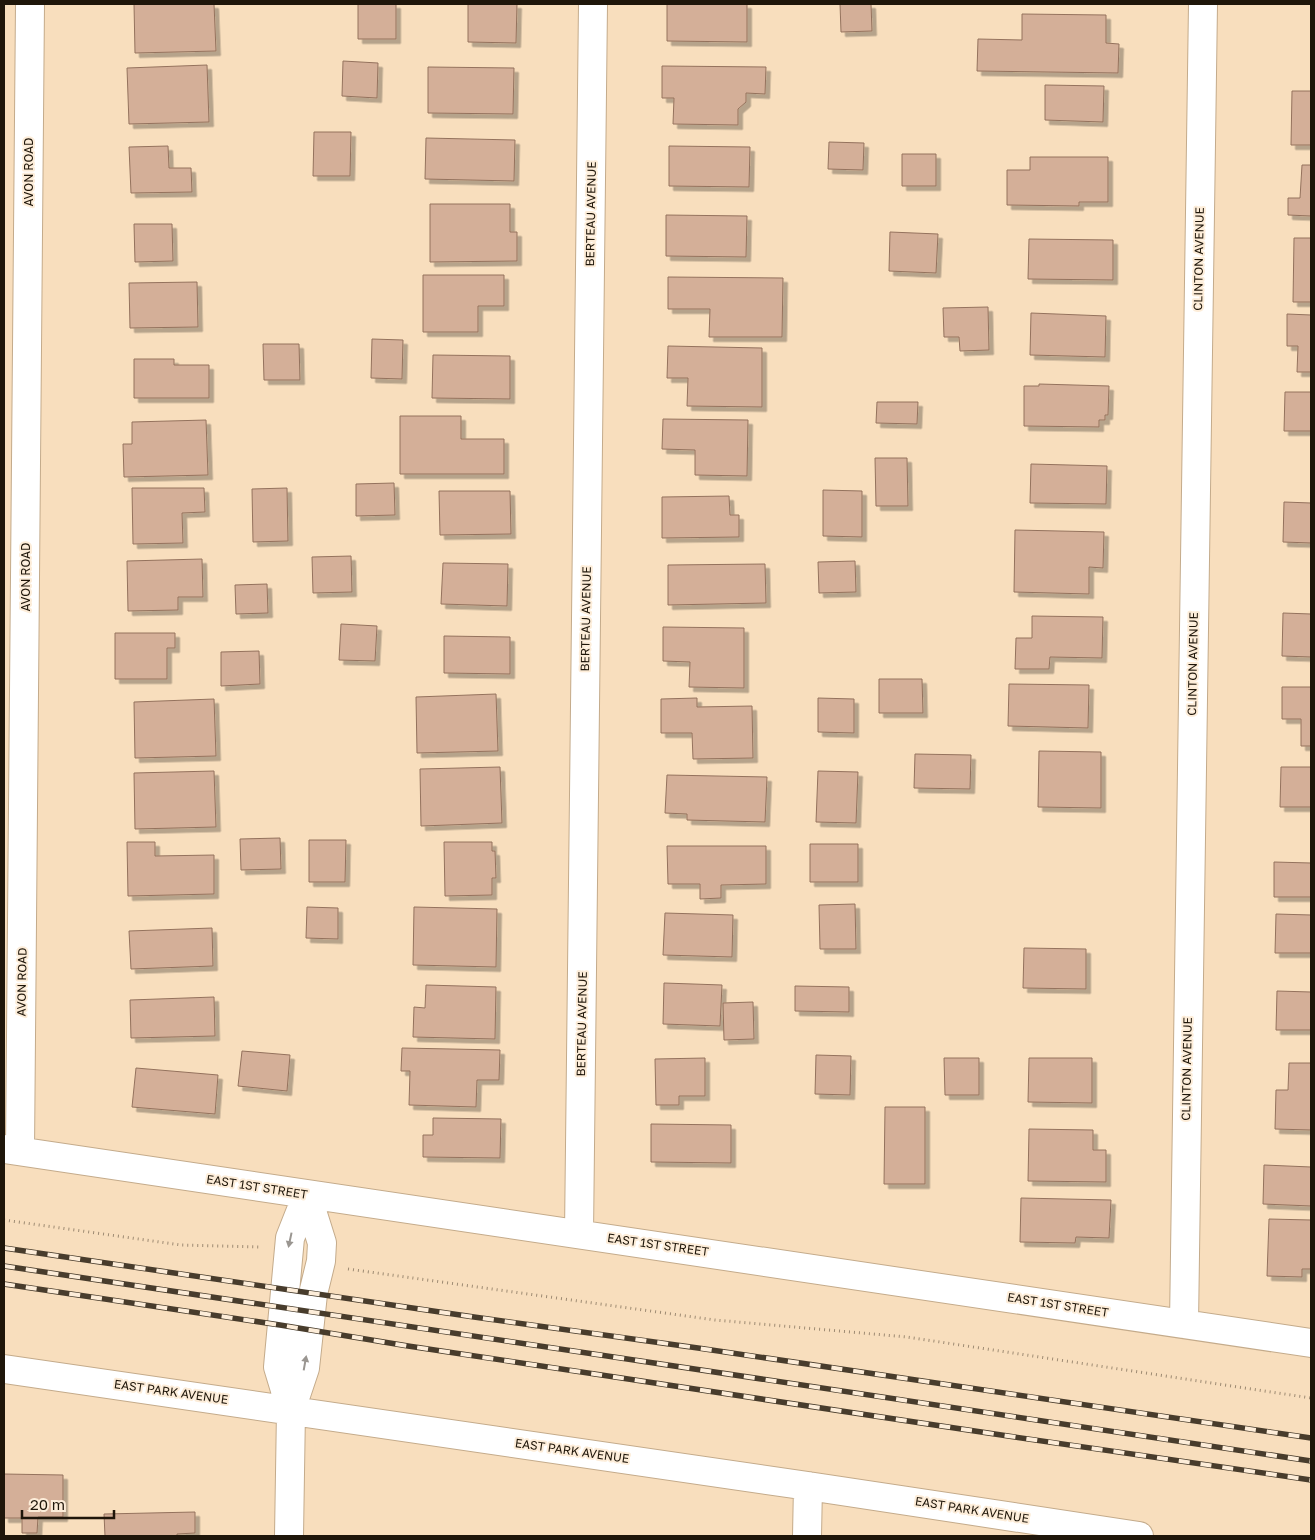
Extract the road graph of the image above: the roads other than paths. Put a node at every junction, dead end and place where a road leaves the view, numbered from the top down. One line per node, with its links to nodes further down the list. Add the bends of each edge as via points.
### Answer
1 (30, 4): 4 (street, AVON ROAD)
2 (593, 4): 6 (street, BERTEAU AVENUE)
3 (1203, 4): 7 (street, CLINTON AVENUE)
4 (12, 1150): 5 (street, EAST 1ST STREET)
5 (307, 1195): 6 (street, EAST 1ST STREET); 10 (street, one-way to 10, via 290,1238 278,1367); 10 (street, one-way to 5, via 305,1368 313,1294 321,1261 322,1244)
6 (579, 1234): 7 (street, EAST 1ST STREET)
7 (1184, 1324): 8 (street, EAST 1ST STREET)
8 (1311, 1343)
9 (4, 1369): 10 (street, EAST PARK AVENUE)
10 (291, 1410): 11 (street, EAST PARK AVENUE); 12 (street)
11 (808, 1486): 13 (street); 14 (street, EAST PARK AVENUE)
12 (289, 1536)
13 (807, 1536)
14 (1139, 1536)

